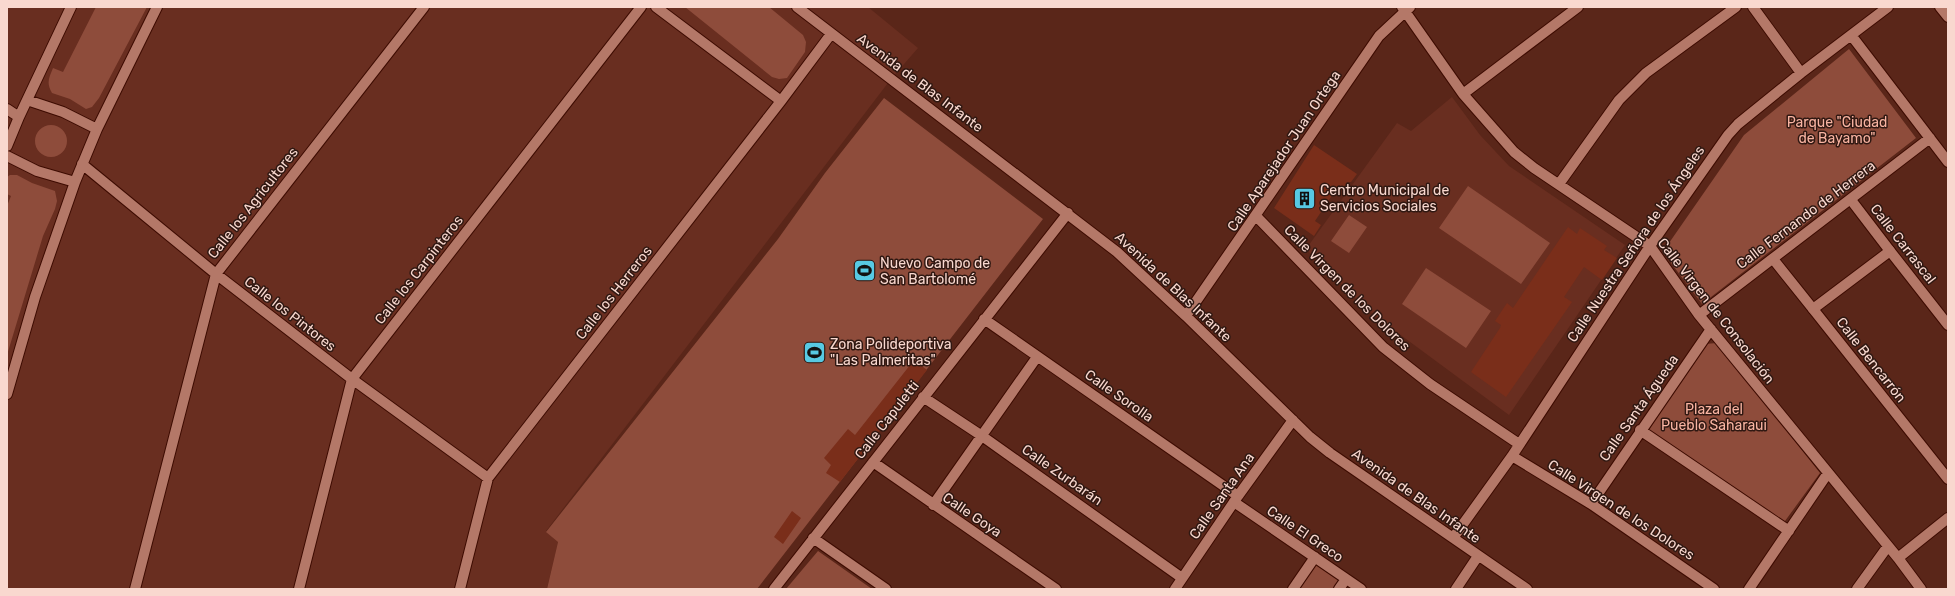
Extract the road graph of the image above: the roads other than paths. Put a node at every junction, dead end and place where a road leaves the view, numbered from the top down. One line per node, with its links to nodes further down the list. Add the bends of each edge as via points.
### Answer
1 (71, 7): 18 (street)
2 (157, 7): 22 (street)
3 (424, 7): 36 (street, Calle los Agricultores)
4 (641, 7): 44 (street, Calle los Carpinteros)
5 (656, 7): 19 (street)
6 (797, 7): 14 (street, Avenida de Blas Infante)
7 (1578, 7): 17 (street)
8 (1736, 7): 29 (street, via 1640,79 1619,100)
9 (1753, 7): 16 (street)
10 (1888, 7): 15 (street, Calle Nuestra Señora de los Ángeles)
11 (1940, 7): 13 (street)
12 (1405, 8): 17 (street, Calle Virgen de Consolación); 32 (street, Calle Aparejador Juan Ortega, via 1379,36)
13 (1948, 17)
14 (831, 34): 19 (street, Calle los Herreros); 31 (street, Avenida de Blas Infante)
15 (1851, 35): 16 (street, Calle Nuestra Señora de los Ángeles); 23 (street)
16 (1801, 73): 33 (street, Calle Nuestra Señora de los Ángeles, via 1728,135)
17 (1463, 94): 29 (street, Calle Virgen de Consolación, via 1523,161)
18 (27, 100): 21 (street); 22 (street, via 63,112)
19 (781, 101): 54 (street, Calle los Herreros)
20 (7, 109): 21 (street)
21 (19, 118): 24 (street)
22 (97, 129): 27 (street)
23 (1930, 138): 26 (street); 30 (street, Calle Fernando de Herrera)
24 (7, 146)
25 (7, 156): 28 (street, via 37,171)
26 (1947, 160)
27 (82, 164): 28 (street); 36 (street, Calle los Pintores)
28 (75, 182): 45 (street, via 35,297)
29 (1559, 184): 33 (street, Calle Virgen de Consolación)
30 (1851, 200): 34 (street, Calle Carrascal); 35 (street, Calle Fernando de Herrera)
31 (1068, 213): 39 (street, Avenida de Blas Infante, via 1141,273); 40 (street, Calle Capuletti)
32 (1256, 216): 39 (street, Calle Aparejador Juan Ortega); 50 (street, Calle Virgen de los Dolores, via 1383,347 1430,384)
33 (1650, 246): 38 (street, Calle Virgen de Consolación); 50 (street, Calle Nuestra Señora de los Ángeles)
34 (1890, 251): 37 (street); 41 (street, Calle Carrascal)
35 (1773, 259): 37 (street, Calle Bencarrón); 38 (street, Calle Fernando de Herrera)
36 (216, 274): 44 (street, Calle los Pintores); 69 (street, Calle los Agricultores)
37 (1813, 309): 55 (street, Calle Bencarrón)
38 (1699, 315): 42 (street, Calle Virgen de Consolación)
39 (1186, 316): 47 (street, Avenida de Blas Infante)
40 (984, 319): 43 (street, Calle Sorolla); 46 (street, Calle Capuletti)
41 (1948, 324)
42 (1711, 329): 48 (street, Calle Santa Águeda); 53 (street, Calle Virgen de Consolación)
43 (1037, 357): 49 (street); 56 (street, Calle Sorolla)
44 (352, 379): 54 (street, Calle los Pintores); 70 (street, Calle los Carpinteros)
45 (7, 394)
46 (923, 397): 49 (street, Calle Zurbarán); 52 (street, Calle Capuletti)
47 (1293, 420): 56 (street, Calle Santa Ana); 62 (street, Avenida de Blas Infante, via 1310,437 1351,469)
48 (1640, 430): 57 (street, Calle Santa Águeda); 60 (street)
49 (982, 436): 58 (street); 67 (street, Calle Zurbarán)
50 (1519, 444): 51 (street, Calle Nuestra Señora de los Ángeles)
51 (1512, 456): 57 (street, Calle Virgen de los Dolores); 62 (street, Calle Nuestra Señora de los Ángeles)
52 (873, 462): 58 (street, Calle Goya); 61 (street, Calle Capuletti)
53 (1828, 473): 60 (street); 63 (street, Calle Virgen de Consolación)
54 (488, 478): 71 (street, Calle los Herreros)
55 (1948, 479)
56 (1236, 499): 65 (street, Calle El Greco); 67 (street, Calle Santa Ana)
57 (1591, 504): 81 (street, Calle Virgen de los Dolores)
58 (933, 505): 74 (street, Calle Goya)
59 (1948, 518): 66 (street)
60 (1789, 531): 82 (street)
61 (813, 538): 72 (street, Calle Capuletti); 73 (street)
62 (1453, 538): 64 (street, Avenida de Blas Infante)
63 (1888, 546): 66 (street, Calle Virgen de Consolación); 83 (street)
64 (1478, 556): 79 (street); 80 (street, Avenida de Blas Infante)
65 (1315, 557): 68 (street, Calle El Greco); 76 (street)
66 (1898, 558): 84 (street, Calle Virgen de Consolación)
67 (1182, 578): 75 (street, Calle Santa Ana)
68 (1346, 579): 77 (street); 78 (street, Calle El Greco)
69 (135, 589)
70 (299, 589)
71 (460, 589)
72 (774, 589)
73 (886, 589)
74 (1056, 589)
75 (1175, 589)
76 (1293, 589)
77 (1339, 589)
78 (1361, 589)
79 (1456, 589)
80 (1527, 589)
81 (1714, 589)
82 (1749, 589)
83 (1857, 589)
84 (1921, 589)

